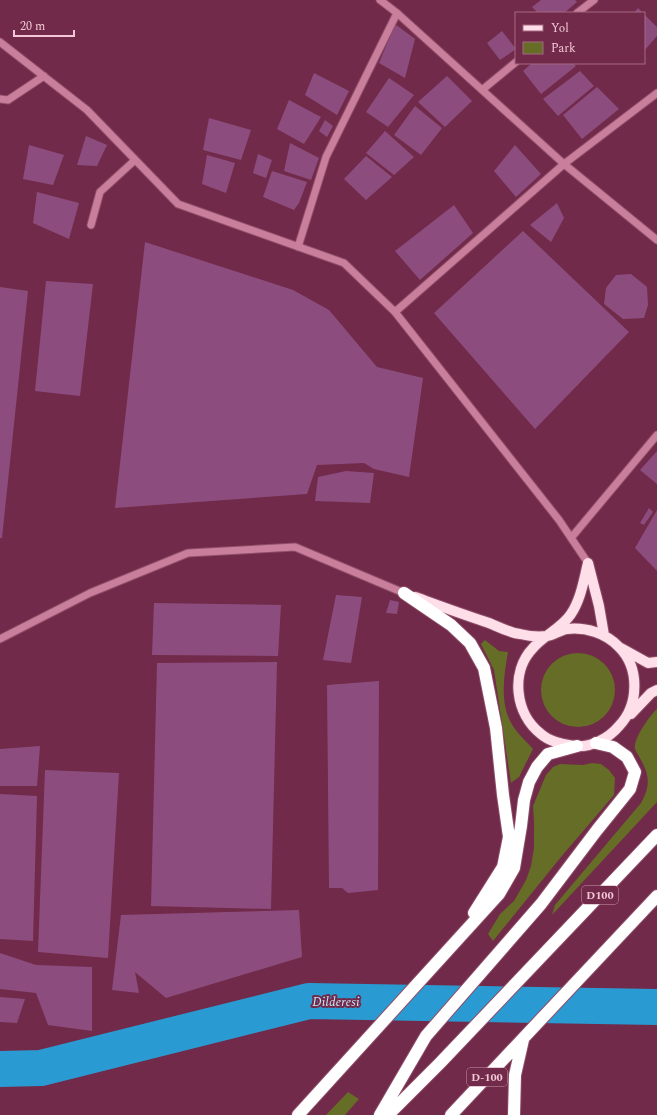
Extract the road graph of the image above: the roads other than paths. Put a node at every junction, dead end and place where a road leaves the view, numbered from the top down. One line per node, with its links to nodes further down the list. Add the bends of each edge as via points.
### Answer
1 (380, 0): 4 (street)
2 (594, 0): 3 (street)
3 (578, 12)
4 (397, 13): 8 (street); 15 (street, via 326,157)
5 (0, 42): 7 (street)
6 (515, 63): 8 (street)
7 (44, 76): 10 (street, via 8,100); 11 (street, via 87,110)
8 (482, 90): 12 (street)
9 (657, 92): 12 (street)
10 (0, 99)
11 (135, 160): 13 (street, via 100,192); 15 (street, via 178,204)
12 (564, 164): 14 (street); 16 (street)
13 (91, 225)
14 (657, 240)
15 (298, 247): 16 (street, via 344,263)
16 (395, 312): 18 (street, via 560,520)
17 (657, 435): 18 (street)
18 (571, 538): 19 (street)
19 (588, 563): 21 (main road); 22 (main road, via 571,615)
20 (404, 593): 22 (main road, via 520,634); 23 (street, via 295,547 188,552 90,593); 32 (highway, via 451,625 470,643 484,668 496,728 509,837 503,866)
21 (604, 635): 22 (main road, via 586,629 566,629); 24 (main road)
22 (548, 636): 29 (main road, via 533,648 522,664 518,684 520,703 528,720 541,734 558,743)
23 (0, 639)
24 (620, 647): 25 (main road, via 648,663); 27 (main road, via 630,664 635,682 633,702)
25 (657, 662)
26 (657, 690): 27 (main road, via 651,693)
27 (626, 720): 28 (main road, via 612,734)
28 (596, 743): 29 (main road); 35 (highway, via 613,747 628,757 635,772 630,789 541,904 426,1036)
29 (577, 746): 32 (highway, via 548,754 538,767 529,782 524,800 514,868 498,894)
30 (657, 835): 36 (highway, D100)
31 (657, 896): 33 (highway)
32 (459, 936): 34 (highway)
33 (524, 1039): 37 (highway, D-100); 38 (highway, via 515,1075)
34 (298, 1115)
35 (380, 1115)
36 (388, 1115)
37 (451, 1115)
38 (514, 1115)

